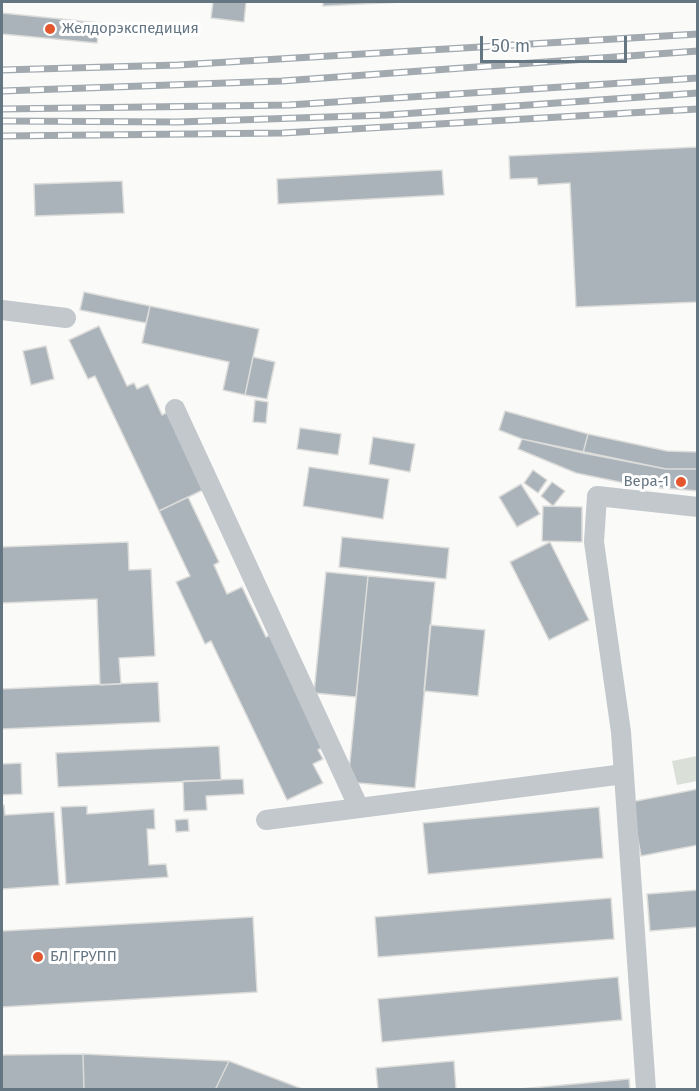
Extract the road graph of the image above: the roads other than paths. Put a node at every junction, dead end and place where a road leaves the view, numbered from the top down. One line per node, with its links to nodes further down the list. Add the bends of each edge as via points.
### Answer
1 (2, 310): 2 (lane)
2 (66, 318)
3 (175, 410): 6 (lane)
4 (698, 507): 5 (lane, via 597,496 594,542)
5 (624, 774): 6 (lane); 8 (lane)
6 (359, 808): 7 (lane)
7 (266, 820)
8 (646, 1089)

